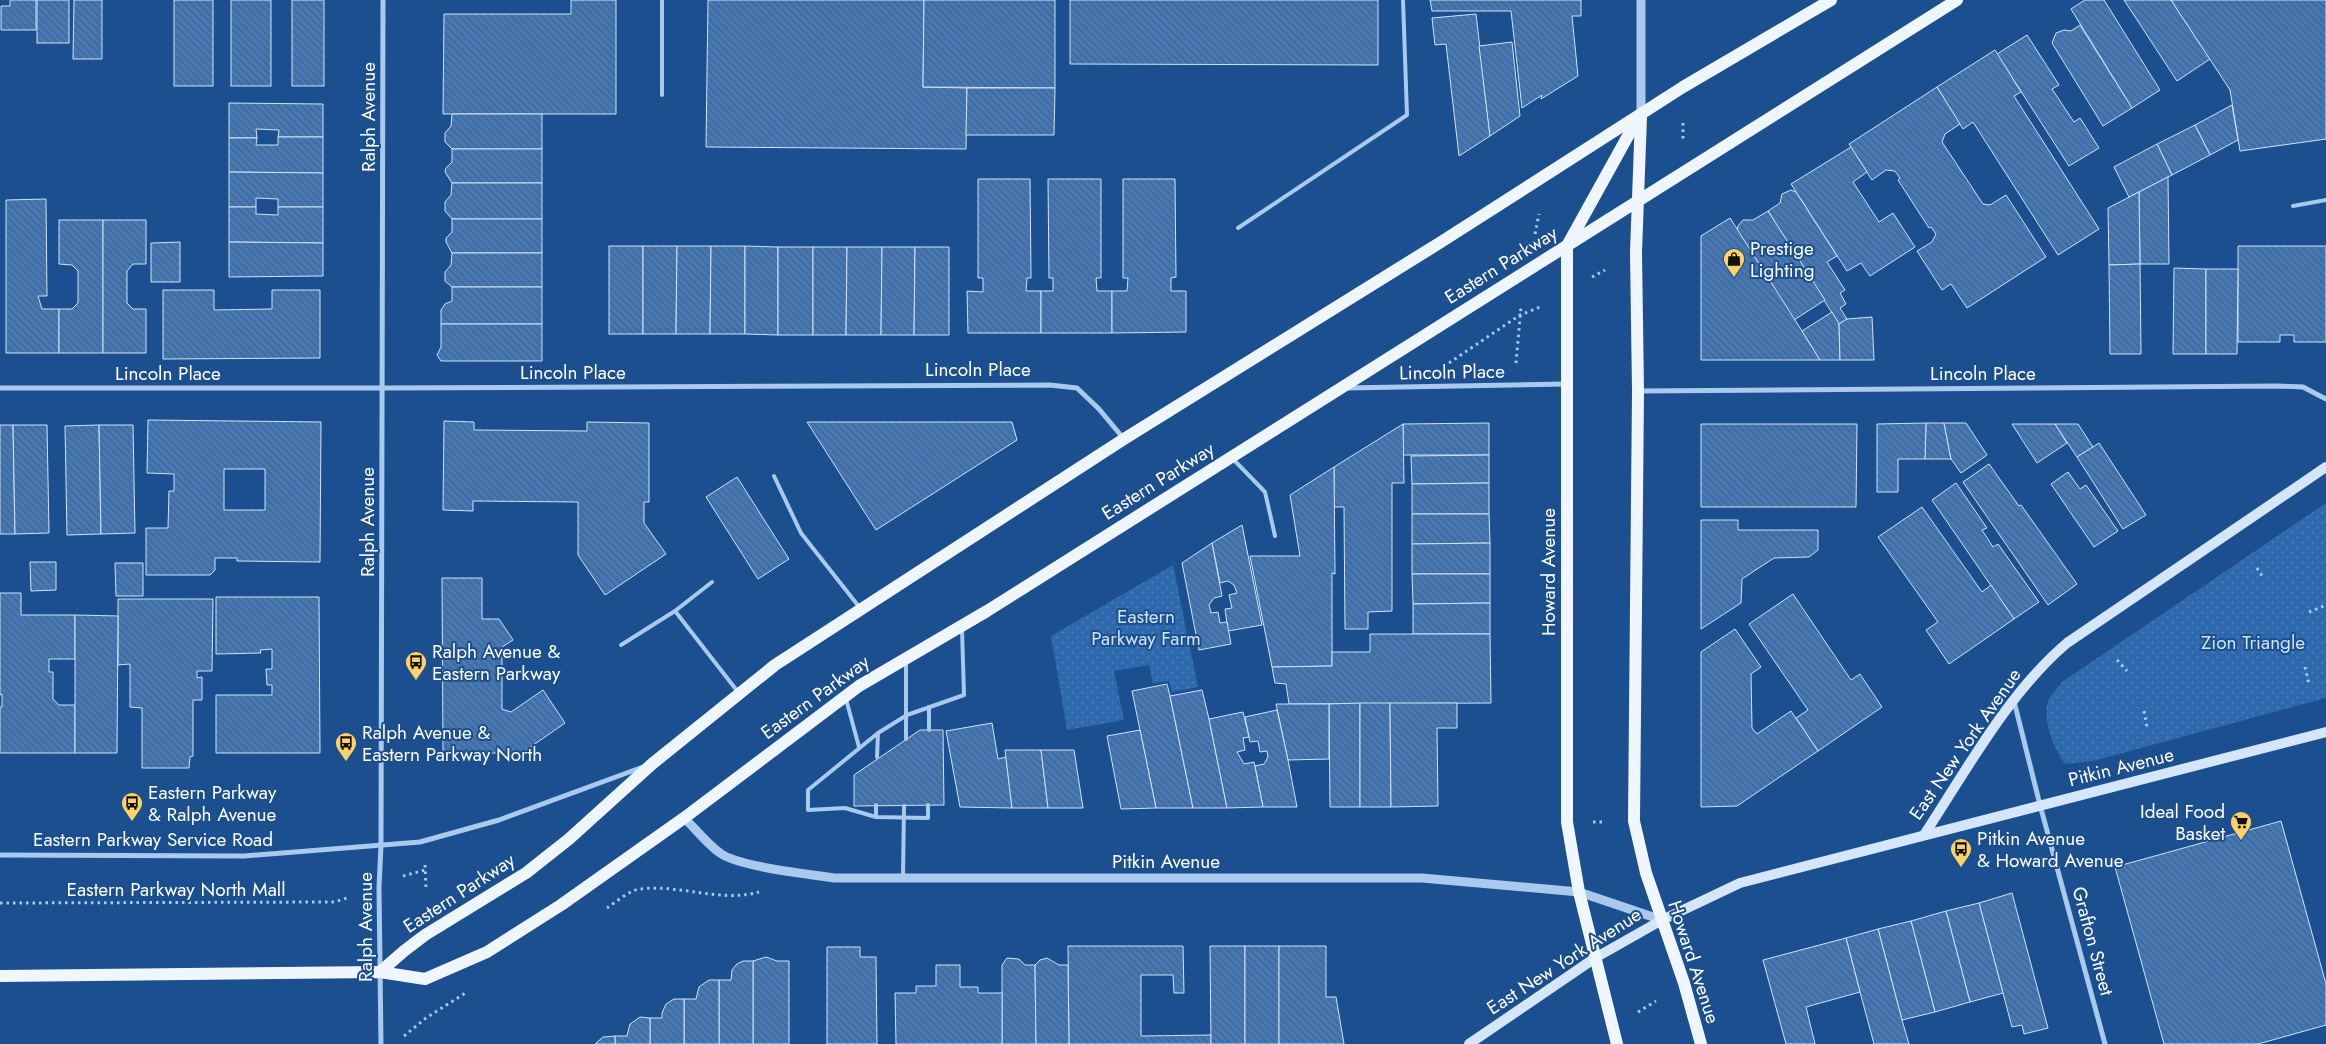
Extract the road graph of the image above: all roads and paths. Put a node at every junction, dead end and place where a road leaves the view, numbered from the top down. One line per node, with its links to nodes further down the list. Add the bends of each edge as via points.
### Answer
1 (383, 0): 29 (street, Ralph Avenue)
2 (662, 0): 7 (lane)
3 (1403, 0): 15 (lane, via 1407,114)
4 (1641, 0): 8 (street, Howard Avenue)
5 (1831, 0): 8 (main road, Eastern Parkway)
6 (1957, 0): 12 (main road, Eastern Parkway)
7 (662, 95)
8 (1641, 114): 12 (main road, Howard Avenue); 17 (main road, Howard Avenue); 33 (main road, Eastern Parkway)
9 (1683, 123): 10 (path)
10 (1683, 140)
11 (2326, 200): 13 (lane)
12 (1638, 202): 17 (main road, Eastern Parkway); 31 (main road, Howard Avenue)
13 (2293, 206)
14 (1539, 214): 16 (path)
15 (1238, 228)
16 (1535, 235)
17 (1567, 246): 27 (main road, Howard Avenue); 30 (main road, Eastern Parkway)
18 (1539, 302): 20 (path)
19 (1514, 306): 21 (path, via 1522,301)
20 (1540, 307): 21 (path); 22 (path)
21 (1520, 315): 24 (path); 26 (path, via 1516,365)
22 (1540, 316)
23 (1442, 364): 24 (path)
24 (1447, 364): 25 (path)
25 (1457, 364)
26 (1525, 366)
27 (1567, 384): 30 (street, Lincoln Place); 82 (main road, Howard Avenue, via 1567,822)
28 (0, 388): 29 (street, Lincoln Place)
29 (383, 388): 33 (street, Lincoln Place, via 1050,384 1077,388); 74 (street, Ralph Avenue)
30 (1338, 388): 34 (main road, Eastern Parkway)
31 (1638, 391): 32 (street, Lincoln Place, via 2278,386 2303,388); 86 (main road, Howard Avenue, via 1634,821 1646,873)
32 (2326, 399)
33 (1124, 439): 42 (main road, Eastern Parkway)
34 (1231, 457): 37 (lane, via 1265,492); 45 (main road, Eastern Parkway)
35 (2326, 467): 54 (main road, East New York Avenue, via 2067,643 2043,663)
36 (774, 476): 42 (lane, via 802,533)
37 (1275, 536)
38 (2257, 568): 39 (path)
39 (2264, 579)
40 (712, 582): 43 (lane)
41 (2326, 605): 44 (path)
42 (861, 610): 52 (main road, Eastern Parkway, via 775,665)
43 (675, 611): 46 (lane); 52 (lane)
44 (2309, 612)
45 (962, 625): 47 (main road, Eastern Parkway); 55 (lane, via 964,695)
46 (621, 645)
47 (906, 657): 53 (main road, Eastern Parkway); 57 (lane)
48 (2118, 660): 50 (path)
49 (2304, 667): 51 (path)
50 (2127, 672)
51 (2309, 684)
52 (739, 694): 65 (main road, Eastern Parkway)
53 (845, 696): 63 (lane); 71 (main road, Eastern Parkway)
54 (2014, 701): 68 (street, Grafton Street); 73 (main road, East New York Avenue)
55 (929, 707): 57 (lane); 59 (lane)
56 (2144, 710): 58 (path)
57 (906, 715): 61 (lane); 62 (lane)
58 (2148, 728)
59 (929, 730)
60 (2326, 732): 68 (main road, Pitkin Avenue)
61 (878, 733): 63 (lane); 64 (lane)
62 (906, 739)
63 (859, 747): 70 (lane, via 808,790 808,810 846,808)
64 (877, 757)
65 (652, 764): 74 (street, Eastern Parkway Service Road, via 499,820 420,842); 88 (main road, Eastern Parkway, via 540,862 426,935)
66 (876, 805): 70 (lane)
67 (928, 805): 72 (lane, via 928,818)
68 (2040, 805): 73 (main road, Pitkin Avenue); 98 (street, Grafton Street)
69 (904, 806): 72 (lane)
70 (876, 817): 72 (lane)
71 (684, 818): 79 (street, Pitkin Avenue, via 720,853 730,858 834,878); 88 (main road, Eastern Parkway, via 561,905 487,952 425,979)
72 (904, 818): 79 (lane)
73 (1924, 835): 86 (main road, East New York Avenue, via 1740,883)
74 (381, 846): 75 (street, Eastern Parkway Service Road, via 244,856); 88 (street, Ralph Avenue)
75 (0, 855)
76 (425, 862): 77 (path)
77 (425, 870): 78 (path); 80 (path)
78 (398, 878)
79 (903, 878): 82 (street, Pitkin Avenue, via 1422,878)
80 (426, 888)
81 (761, 892): 85 (path, via 742,897 638,888)
82 (1578, 892): 86 (street, Pitkin Avenue); 87 (main road, Howard Avenue)
83 (350, 897): 84 (path, Eastern Parkway North Mall, via 334,902)
84 (0, 903)
85 (603, 911)
86 (1662, 920): 87 (main road, East New York Avenue); 97 (main road, Howard Avenue)
87 (1595, 958): 95 (main road, East New York Avenue); 96 (main road, Howard Avenue)
88 (380, 972): 89 (main road, Eastern Parkway); 94 (street, Ralph Avenue)
89 (0, 976)
90 (472, 989): 93 (path)
91 (1656, 1001): 92 (path)
92 (1638, 1012)
93 (411, 1030)
94 (381, 1044)
95 (1469, 1044)
96 (1617, 1044)
97 (1701, 1044)
98 (2105, 1044)

